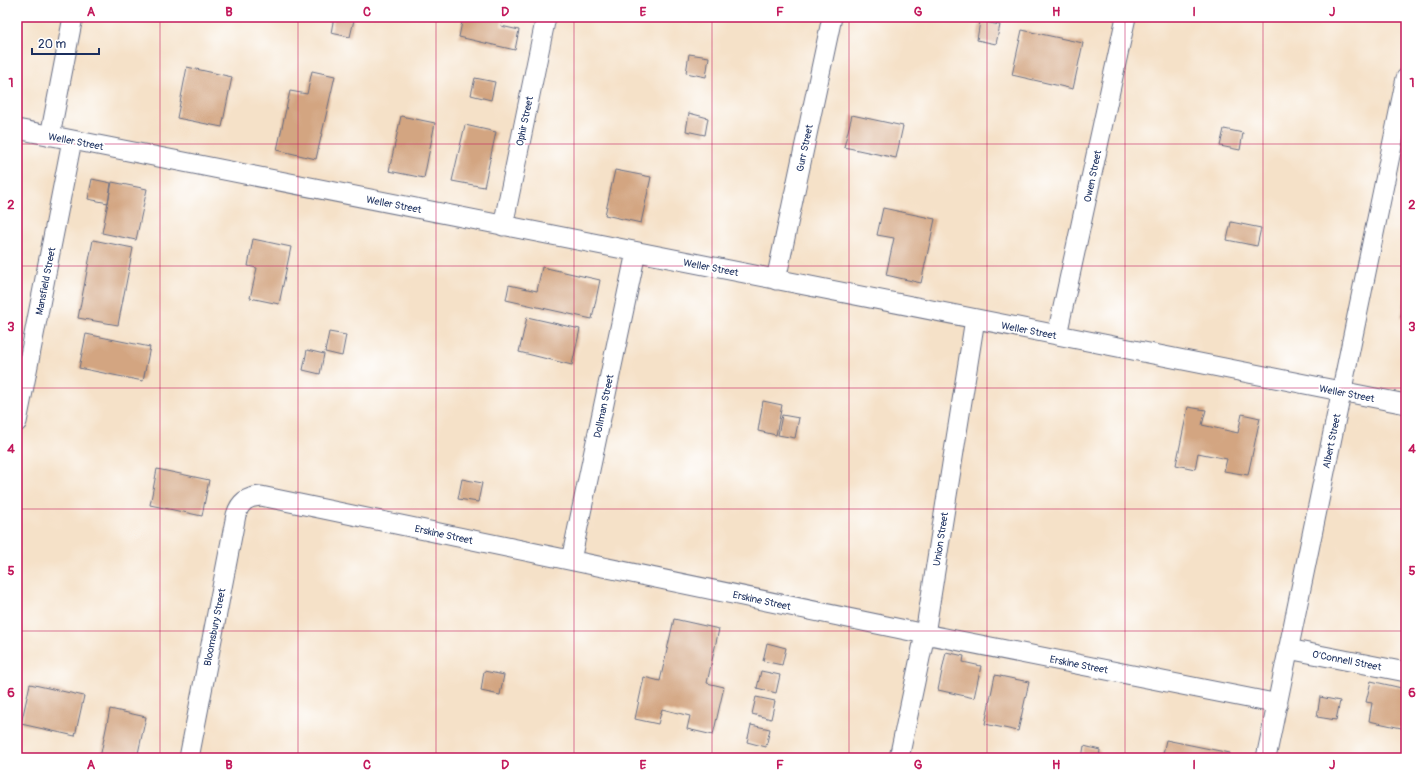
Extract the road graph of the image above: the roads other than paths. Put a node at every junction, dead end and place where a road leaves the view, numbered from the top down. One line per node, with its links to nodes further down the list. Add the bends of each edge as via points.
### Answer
1 (73, 17): 7 (street)
2 (546, 17): 9 (street, Ophir Street)
3 (832, 17): 11 (street, Gurr Street)
4 (1126, 17): 13 (street, Owen Street)
5 (1406, 78): 14 (street, Albert Street)
6 (17, 130): 7 (street, Weller Street)
7 (50, 136): 8 (street, Weller Street)
8 (72, 140): 9 (street, Weller Street); 16 (street, Mansfield Street)
9 (503, 226): 10 (street, Weller Street)
10 (636, 252): 11 (street, Weller Street); 18 (street, Dollman Street)
11 (776, 280): 12 (street, Weller Street)
12 (975, 319): 13 (street, Weller Street); 19 (street, Union Street)
13 (1057, 335): 14 (street, Weller Street)
14 (1341, 392): 15 (street, Weller Street); 20 (street, Albert Street)
15 (1406, 404)
16 (17, 422)
17 (246, 499): 18 (street, Erskine Street, via 270,497); 23 (street, Bloomsbury Street, via 236,515)
18 (571, 560): 19 (street, Erskine Street)
19 (925, 634): 22 (street, Erskine Street); 24 (street, Union Street)
20 (1288, 649): 21 (street, O'Connell Street); 22 (street, Albert Street)
21 (1406, 672)
22 (1278, 704): 25 (street, Albert Street)
23 (189, 758)
24 (899, 758)
25 (1266, 758)

